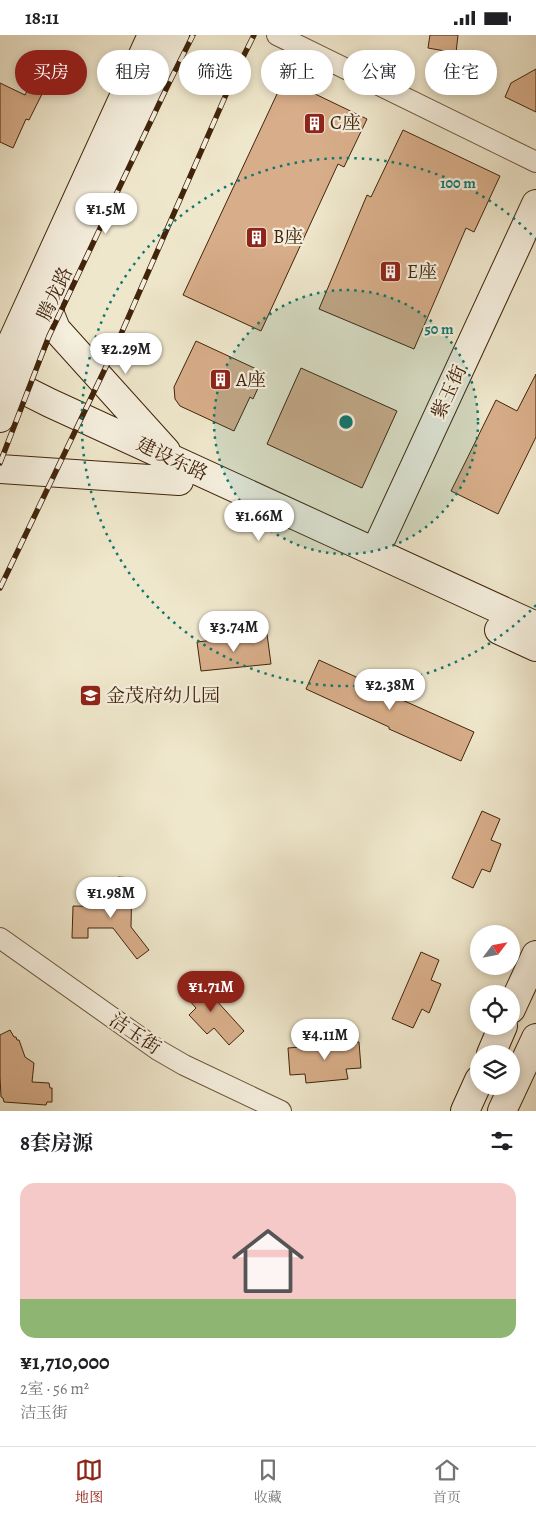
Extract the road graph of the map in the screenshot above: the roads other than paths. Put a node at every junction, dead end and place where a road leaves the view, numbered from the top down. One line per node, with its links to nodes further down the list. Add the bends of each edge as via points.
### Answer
1 (152, 35): 6 (main road, 腾龙路)
2 (175, 35): 6 (main road, 腾龙路)
3 (277, 35): 4 (street)
4 (536, 162)
5 (536, 204): 11 (main road, 紫玉街)
6 (41, 303): 7 (main road); 8 (main road, 腾龙路); 10 (main road, via 56,329)
7 (0, 322)
8 (3, 392): 10 (main road, 建设东路, via 50,403)
9 (0, 469): 10 (main road)
10 (175, 470): 11 (main road, 建设东路); 13 (main road, 建设东路)
11 (375, 552): 12 (main road, 建设东路)
12 (536, 626)
13 (536, 647)
14 (0, 938): 19 (street, 洁玉街, via 158,1051)
15 (536, 955): 16 (main road)
16 (520, 990)
17 (536, 1038): 21 (main road)
18 (472, 1095): 20 (main road)
19 (281, 1111)
20 (465, 1111)
21 (502, 1111)

